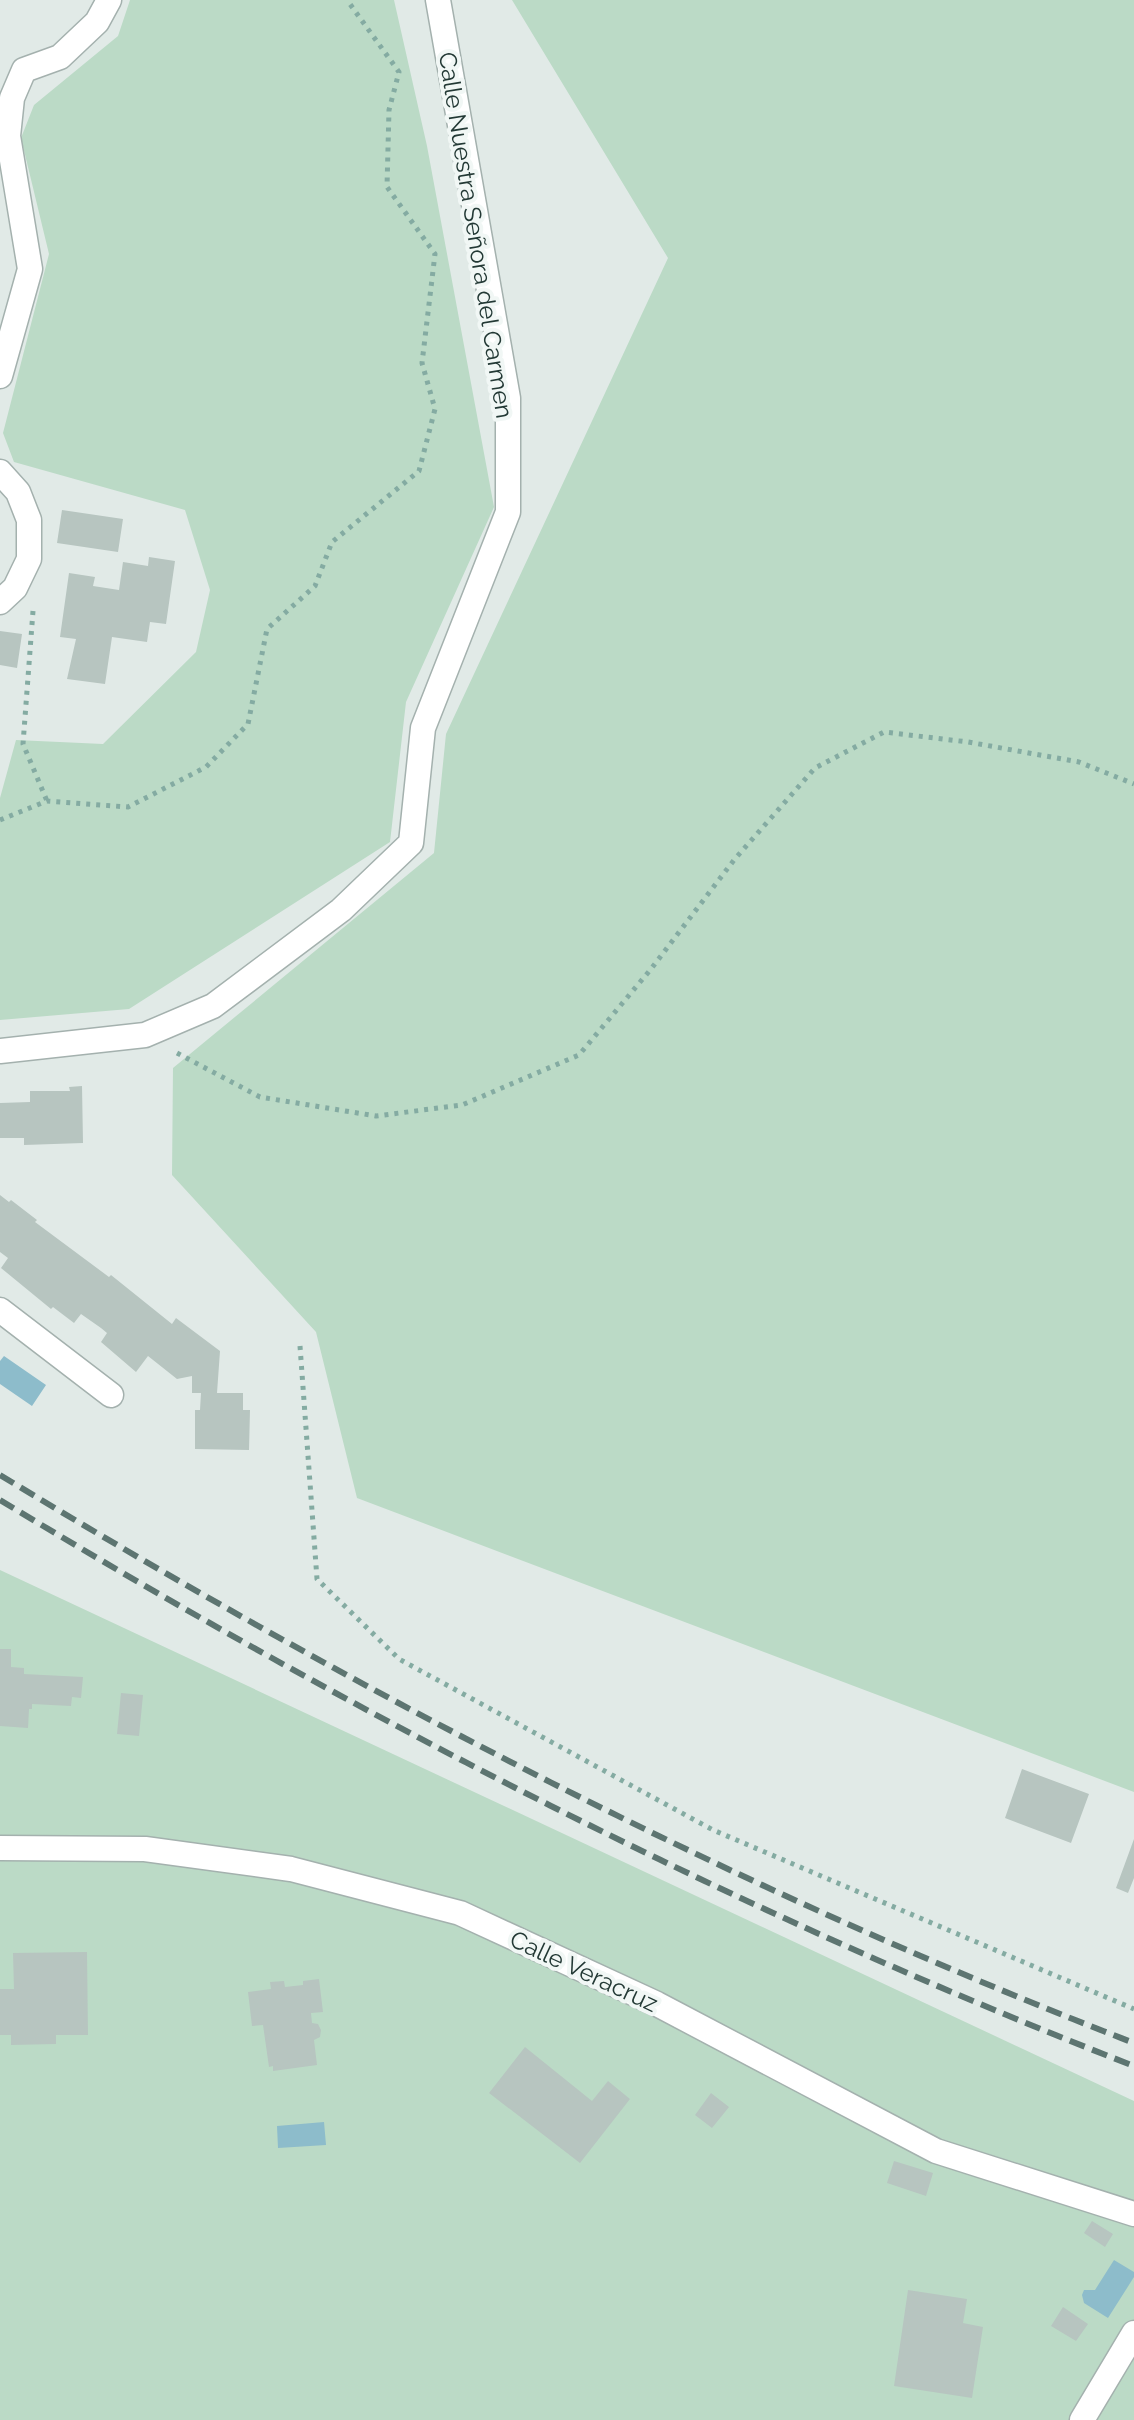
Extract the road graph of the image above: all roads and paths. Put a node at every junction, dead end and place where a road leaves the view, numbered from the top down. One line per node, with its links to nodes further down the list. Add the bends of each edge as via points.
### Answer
1 (109, 0): 4 (street, via 97,22 60,57)
2 (347, 0): 9 (path, via 399,72 389,110 387,187 435,254 422,363 435,409 419,471 332,542 315,586 267,629 248,724 206,767 128,807)
3 (438, 0): 11 (street, Calle Nuestra Señora del Carmen, via 508,398 508,512 423,728 411,843 341,910 213,1006)
4 (12, 68): 5 (street, via 8,136 30,269)
5 (0, 376)
6 (0, 472): 7 (street, via 18,492 29,520 29,559)
7 (8, 595): 9 (path, via 33,611 23,744)
8 (1134, 784): 11 (path, via 1079,762 884,732 815,768 734,860 579,1055 462,1105 376,1116 260,1097)
9 (47, 801): 10 (path)
10 (0, 820)
11 (145, 1035): 12 (street, Calle Nuestra Señora del Carmen)
12 (0, 1051)
13 (0, 1310): 15 (street)
14 (300, 1346): 17 (path, via 317,1579 399,1659 713,1830)
15 (111, 1395)
16 (0, 1848): 18 (street, Calle Veracruz, via 145,1849 291,1869 460,1913 657,2004 936,2151)
17 (1134, 2009)
18 (1134, 2214)
19 (1134, 2333): 20 (street)
20 (1082, 2420)

